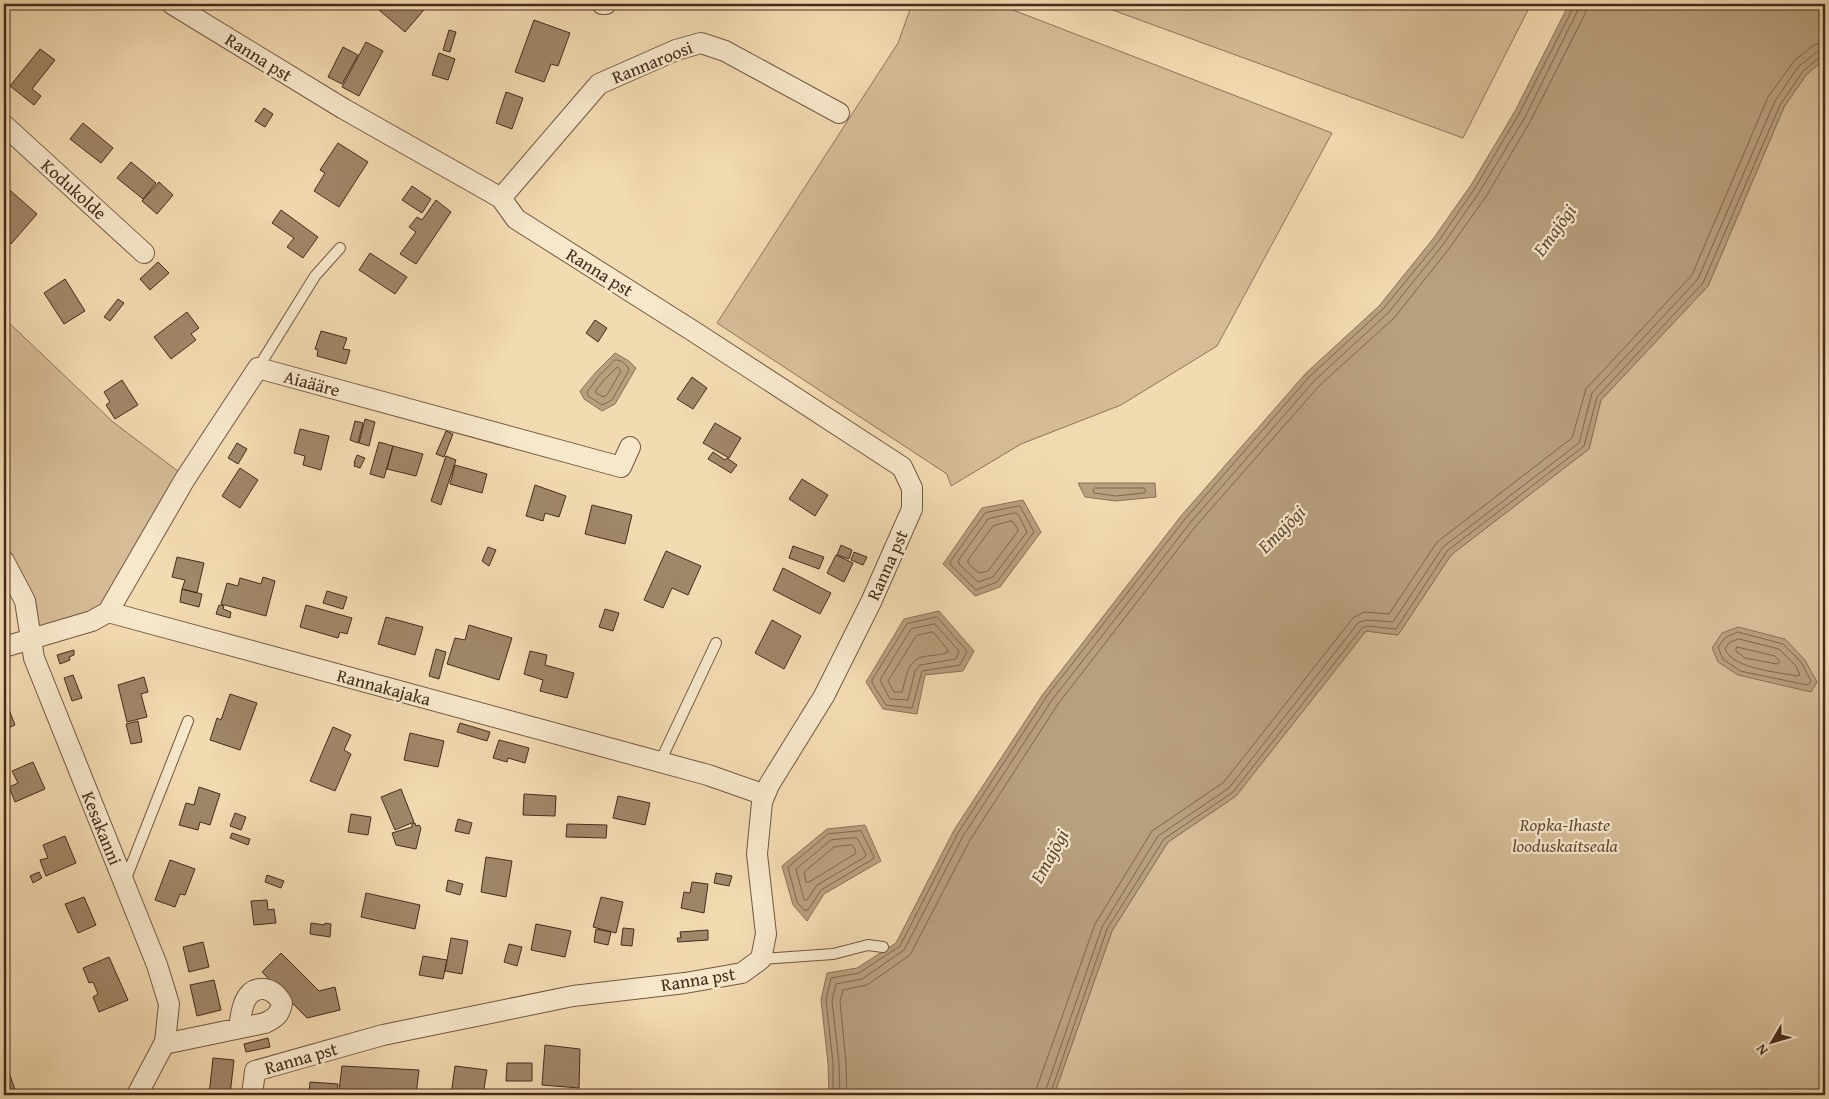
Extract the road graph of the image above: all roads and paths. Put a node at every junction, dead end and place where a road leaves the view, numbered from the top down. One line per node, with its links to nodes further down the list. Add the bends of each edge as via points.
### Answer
1 (172, 4): 6 (street, Ranna pst, via 344,109)
2 (602, 4): 3 (street)
3 (606, 4)
4 (840, 113): 6 (street, Rannaroosi, via 725,51 701,43 676,50 599,84)
5 (4, 125): 8 (street, Kodukolde)
6 (501, 198): 18 (street, Ranna pst, via 516,220 902,467 912,488 912,508 871,602 824,696)
7 (340, 248): 9 (lane, via 315,276)
8 (144, 253)
9 (258, 368): 10 (street, Aiaääre, via 621,467); 12 (street, via 186,479)
10 (630, 447)
11 (4, 561): 13 (street, Kesakanni, via 25,601)
12 (108, 612): 13 (street, via 92,621); 17 (street, Rannakajaka)
13 (31, 639): 15 (street); 19 (street, Kesakanni, via 34,658)
14 (716, 643): 17 (lane)
15 (4, 647)
16 (188, 721): 19 (lane)
17 (660, 762): 18 (street, Rannakajaka)
18 (765, 795): 21 (street, Ranna pst, via 758,854 766,934)
19 (124, 884): 23 (street, Kesakanni, via 169,1004)
20 (882, 947): 21 (lane, via 868,945 833,954)
21 (760, 959): 25 (street, Ranna pst, via 742,973 573,996 383,1035 255,1070)
22 (239, 1028): 23 (street)
23 (164, 1044): 24 (street, Kesakanni)
24 (137, 1095)
25 (252, 1095)

